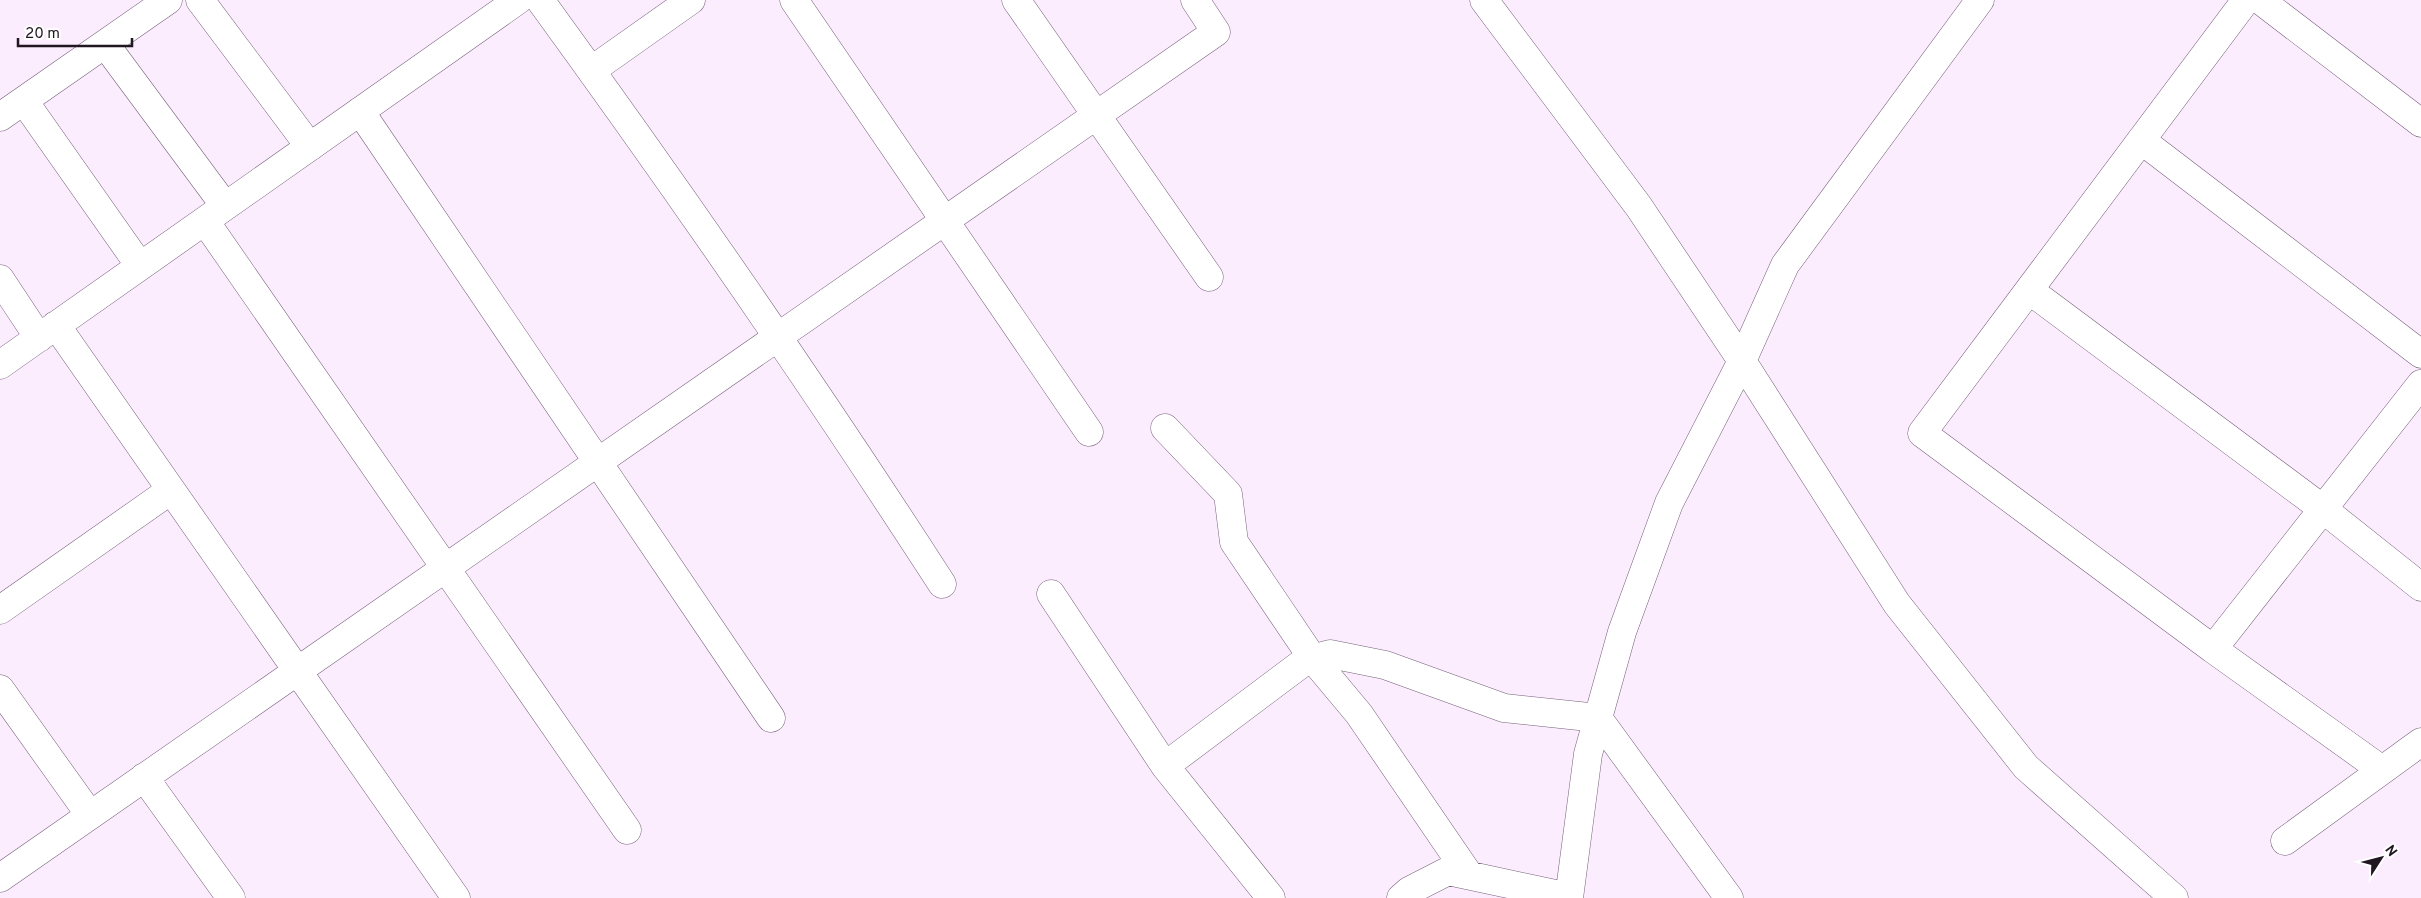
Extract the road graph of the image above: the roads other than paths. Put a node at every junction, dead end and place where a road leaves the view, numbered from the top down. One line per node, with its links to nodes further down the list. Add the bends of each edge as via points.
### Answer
1 (168, 0): 13 (street)
2 (200, 0): 21 (street)
3 (518, 0): 16 (street)
4 (540, 0): 14 (street)
5 (691, 0): 14 (street)
6 (794, 0): 23 (street)
7 (1016, 0): 17 (street)
8 (1195, 0): 17 (street, via 1216,32)
9 (1484, 0): 31 (street, via 1639,207)
10 (1980, 0): 31 (street, via 1785,265)
11 (2246, 0): 20 (street)
12 (2260, 0): 19 (street)
13 (105, 44): 15 (street); 22 (street)
14 (592, 70): 29 (street)
15 (24, 101): 18 (street); 24 (street)
16 (360, 112): 21 (street); 36 (street)
17 (1096, 115): 23 (street); 25 (street)
18 (0, 117)
19 (2421, 124)
20 (2141, 140): 27 (street); 30 (street)
21 (310, 146): 22 (street)
22 (215, 214): 24 (street); 39 (street)
23 (944, 220): 29 (street); 35 (street)
24 (140, 266): 28 (street)
25 (1209, 277)
26 (0, 279): 28 (street)
27 (2029, 290): 38 (street); 44 (street, via 1922,433)
28 (48, 332): 32 (street); 37 (street)
29 (777, 337): 36 (street); 40 (street)
30 (2421, 354)
31 (1742, 361): 49 (street, via 1669,503 1622,632); 67 (street, via 1897,604 2020,759)
32 (0, 365)
33 (2421, 384): 38 (street)
34 (1165, 428): 45 (street, via 1228,494 1234,542)
35 (1089, 432)
36 (598, 462): 39 (street); 48 (street)
37 (171, 490): 43 (street); 46 (street)
38 (2323, 509): 41 (street); 44 (street)
39 (446, 567): 46 (street); 55 (street)
40 (942, 584)
41 (2421, 587)
42 (1051, 594): 51 (street)
43 (0, 610)
44 (2213, 648): 52 (street)
45 (1313, 659): 49 (street, via 1330,654 1384,665 1504,708); 51 (street, via 1305,661); 57 (street, via 1359,714)
46 (297, 671): 53 (street); 63 (street)
47 (0, 689): 54 (street)
48 (771, 718)
49 (1598, 718): 60 (street, via 1588,754); 66 (street)
50 (2421, 742): 52 (street)
51 (1165, 766): 64 (street)
52 (2382, 770): 56 (street)
53 (144, 777): 54 (street); 62 (street)
54 (90, 815): 58 (street)
55 (627, 830)
56 (2285, 841)
57 (1469, 875): 60 (street); 65 (street, via 1448,871)
58 (0, 878)
59 (0, 886): 61 (street)
60 (1569, 897)
61 (8, 898)
62 (231, 898)
63 (456, 898)
64 (1271, 898)
65 (1401, 898)
66 (1730, 898)
67 (2174, 898)

